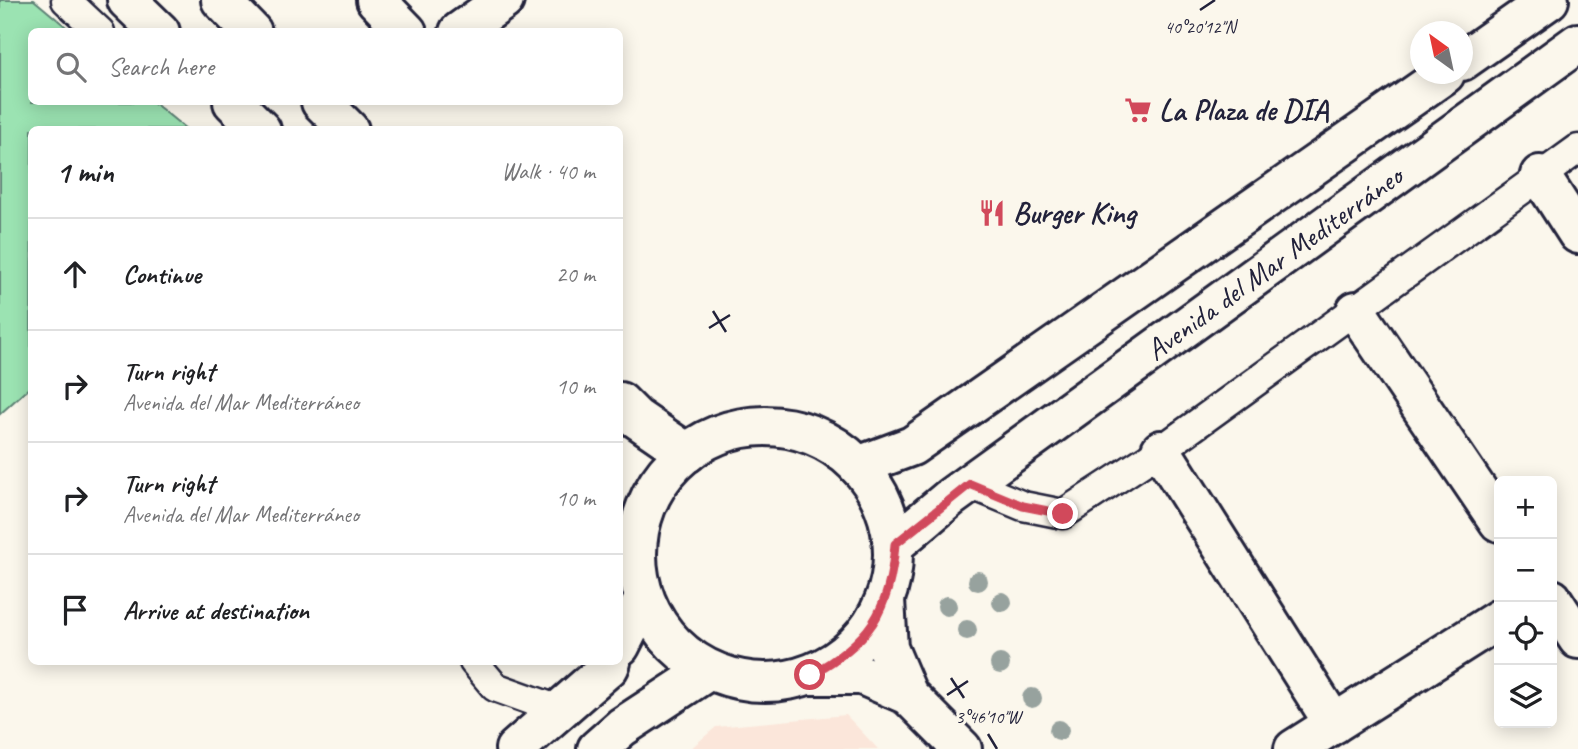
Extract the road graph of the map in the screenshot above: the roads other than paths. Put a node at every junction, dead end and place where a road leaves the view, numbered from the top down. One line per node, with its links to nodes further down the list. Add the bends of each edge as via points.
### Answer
1 (66, 0): 7 (lane)
2 (127, 0): 8 (main road)
3 (221, 0): 9 (main road)
4 (376, 0): 10 (main road)
5 (504, 0): 11 (main road)
6 (1549, 0): 13 (main road)
7 (96, 28)
8 (156, 28)
9 (248, 28)
10 (403, 28)
11 (465, 28)
12 (1578, 43): 27 (main road, Avenida del Mar Mediterráneo)
13 (1473, 53)
14 (1431, 84): 26 (main road, Avenida del Mar Mediterráneo, via 912,446)
15 (218, 105): 17 (lane)
16 (324, 105): 18 (main road)
17 (248, 116)
18 (345, 126)
19 (1578, 149): 20 (lane)
20 (1540, 175): 21 (main road); 22 (lane)
21 (1578, 234)
22 (1356, 311): 24 (lane); 29 (main road)
23 (623, 405): 25 (main road)
24 (1161, 450): 27 (lane, via 1063,514 1023,506); 43 (main road)
25 (687, 453): 26 (main road, via 707,439 741,428 778,426 813,434); 28 (main road)
26 (858, 466): 30 (main road, via 888,514)
27 (970, 484): 30 (main road, Avenida del Mar Mediterráneo)
28 (629, 515): 31 (main road)
29 (1494, 515)
30 (895, 544): 32 (main road)
31 (644, 599): 36 (main road); 39 (main road, via 659,628 681,653)
32 (885, 600): 40 (main road, via 868,632 842,657); 41 (main road, via 888,648)
33 (1554, 602): 35 (main road)
34 (1494, 622): 43 (main road)
35 (1578, 639)
36 (623, 640)
37 (477, 665): 42 (lane, via 495,687)
38 (609, 665): 42 (main road)
39 (709, 670): 40 (main road, via 742,681 776,683); 45 (main road, via 622,727)
40 (810, 675): 41 (main road, via 862,675)
41 (908, 695): 46 (main road)
42 (559, 710): 44 (main road)
43 (1334, 724): 47 (main road)
44 (515, 749)
45 (597, 749)
46 (962, 749)
47 (1294, 749)

